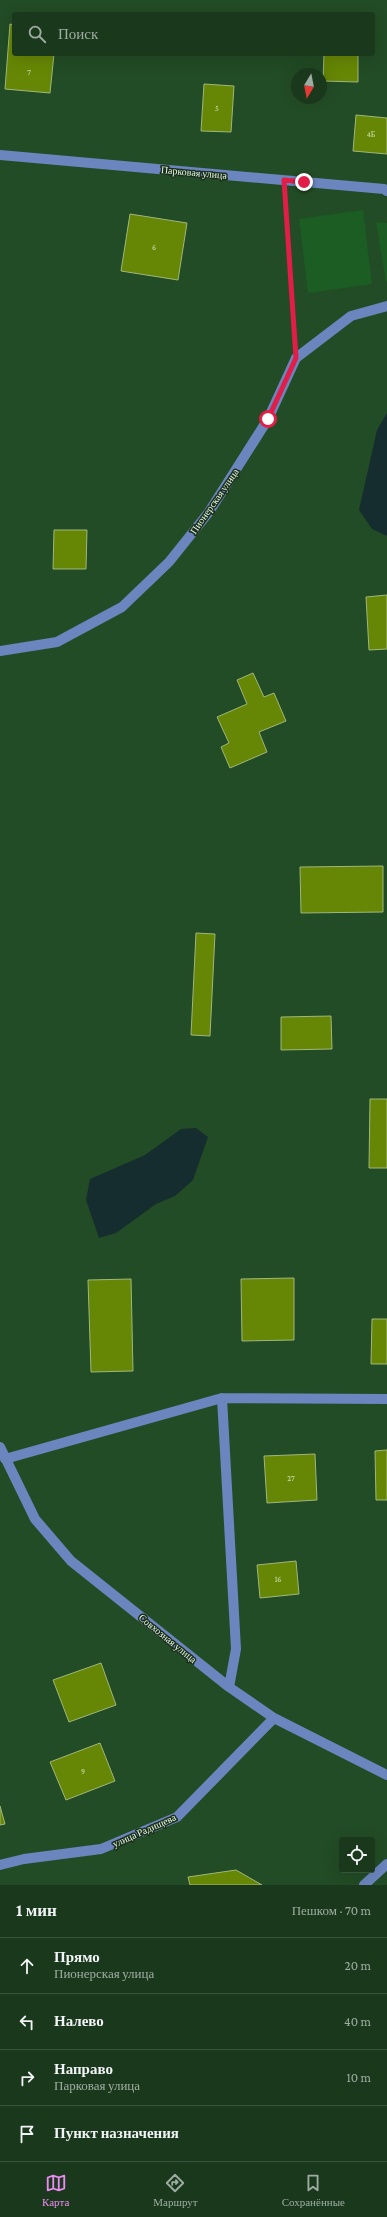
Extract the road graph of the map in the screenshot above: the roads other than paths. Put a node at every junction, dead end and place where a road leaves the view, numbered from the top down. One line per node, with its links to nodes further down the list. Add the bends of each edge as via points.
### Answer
1 (0, 155): 2 (street, Парковая улица)
2 (387, 191)
3 (387, 306): 4 (street, Пионерская улица, via 351,316 296,358 268,419 209,512 169,562 122,607 57,642)
4 (0, 651)
5 (222, 1398): 6 (street); 8 (street); 9 (street, via 236,1649)
6 (387, 1399)
7 (0, 1447): 8 (street, Совхозная улица)
8 (5, 1459): 9 (street, Совхозная улица, via 35,1518 72,1561)
9 (229, 1687): 10 (street, Совхозная улица)
10 (274, 1718): 11 (street, Совхозная улица); 13 (street, улица Радищева, via 177,1817 101,1849 24,1859)
11 (387, 1775)
12 (387, 1864): 14 (street)
13 (0, 1865)
14 (364, 1885)

